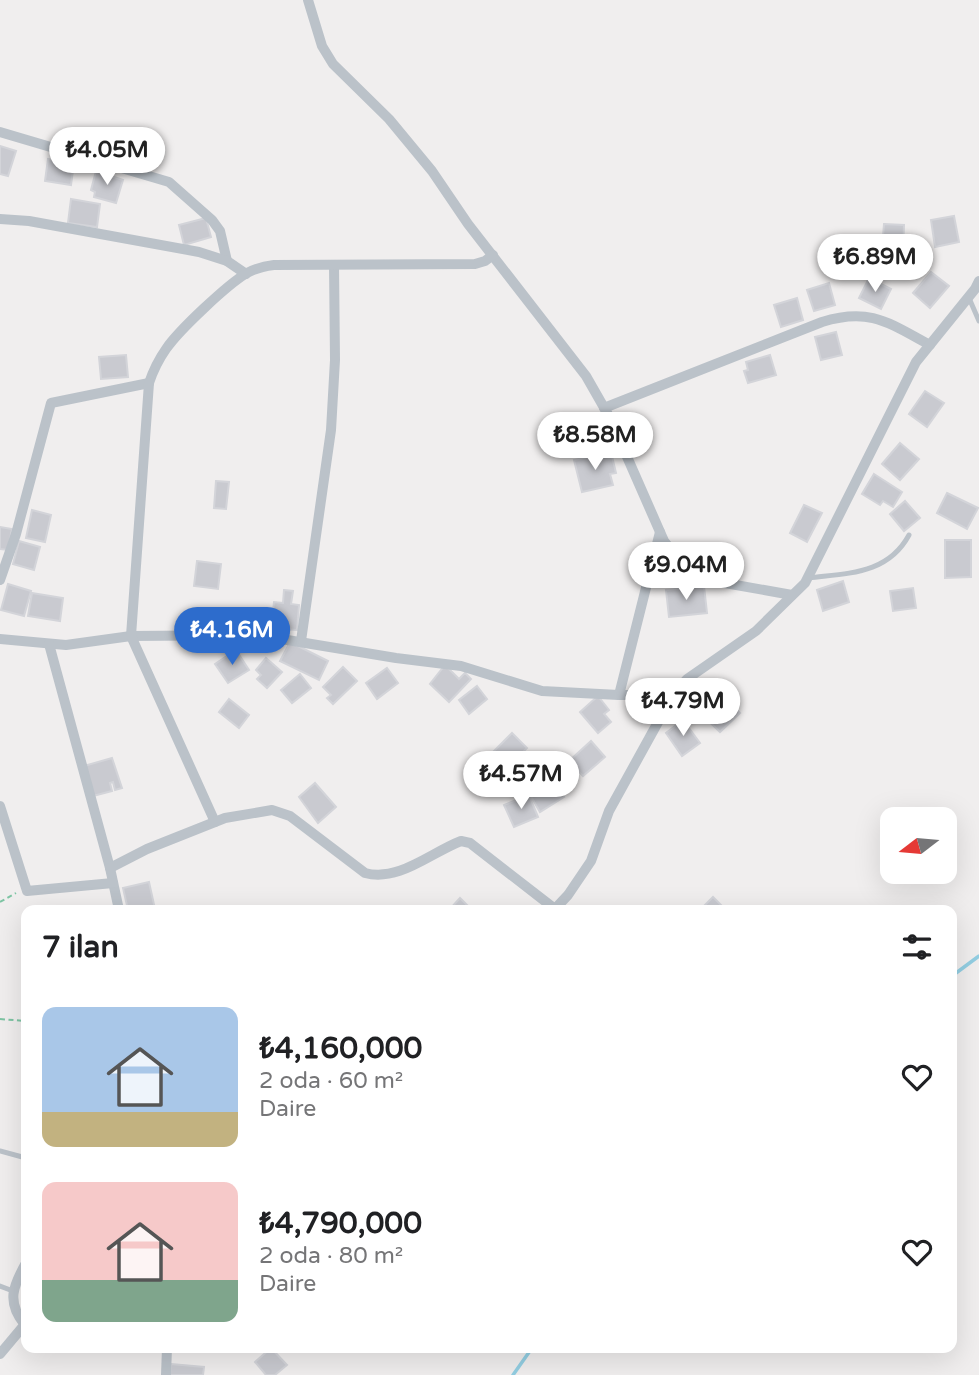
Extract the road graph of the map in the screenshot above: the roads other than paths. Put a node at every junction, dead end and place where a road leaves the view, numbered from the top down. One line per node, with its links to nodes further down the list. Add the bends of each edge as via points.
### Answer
1 (308, 0): 4 (street, via 322,46 333,64 389,119)
2 (0, 132): 5 (street, via 169,182 212,220 220,231)
3 (0, 219): 5 (street, via 199,252)
4 (493, 255): 6 (street, via 475,264); 13 (street, via 586,376)
5 (227, 261): 7 (street)
6 (334, 264): 7 (street, via 274,265); 21 (street, via 331,430)
7 (246, 274): 12 (street, via 173,340)
8 (979, 281): 9 (street)
9 (968, 297): 10 (lane); 11 (street)
10 (979, 321)
11 (930, 345): 13 (street, via 881,319 841,317); 16 (street, via 916,362)
12 (149, 383): 17 (street, via 51,403); 19 (street)
13 (604, 408): 14 (street)
14 (660, 532): 18 (street, via 676,558 702,579); 23 (street)
15 (909, 535): 16 (lane, via 896,555 872,569)
16 (807, 578): 18 (street)
17 (0, 580)
18 (792, 595): 24 (street, via 756,631)
19 (131, 636): 21 (street, via 257,635); 22 (street); 26 (street)
20 (0, 639): 22 (street)
21 (300, 641): 23 (street, via 461,666 542,691)
22 (49, 644): 27 (street)
23 (619, 695): 24 (street)
24 (673, 695): 31 (street, via 608,811 590,860)
25 (0, 806): 28 (street, via 27,891)
26 (215, 822): 27 (street); 30 (street, via 252,811 272,810 290,816 365,873 377,877 393,874 461,841)
27 (110, 868): 28 (street)
28 (113, 883): 29 (street)
29 (118, 905)
30 (549, 905)
31 (557, 905)
32 (0, 1151): 33 (lane)
33 (21, 1157)
34 (21, 1272): 36 (street)
35 (0, 1286): 36 (lane)
36 (13, 1291): 37 (street)
37 (21, 1317)
38 (21, 1330): 40 (street)
39 (167, 1353): 41 (street)
40 (0, 1354)
41 (166, 1375)

